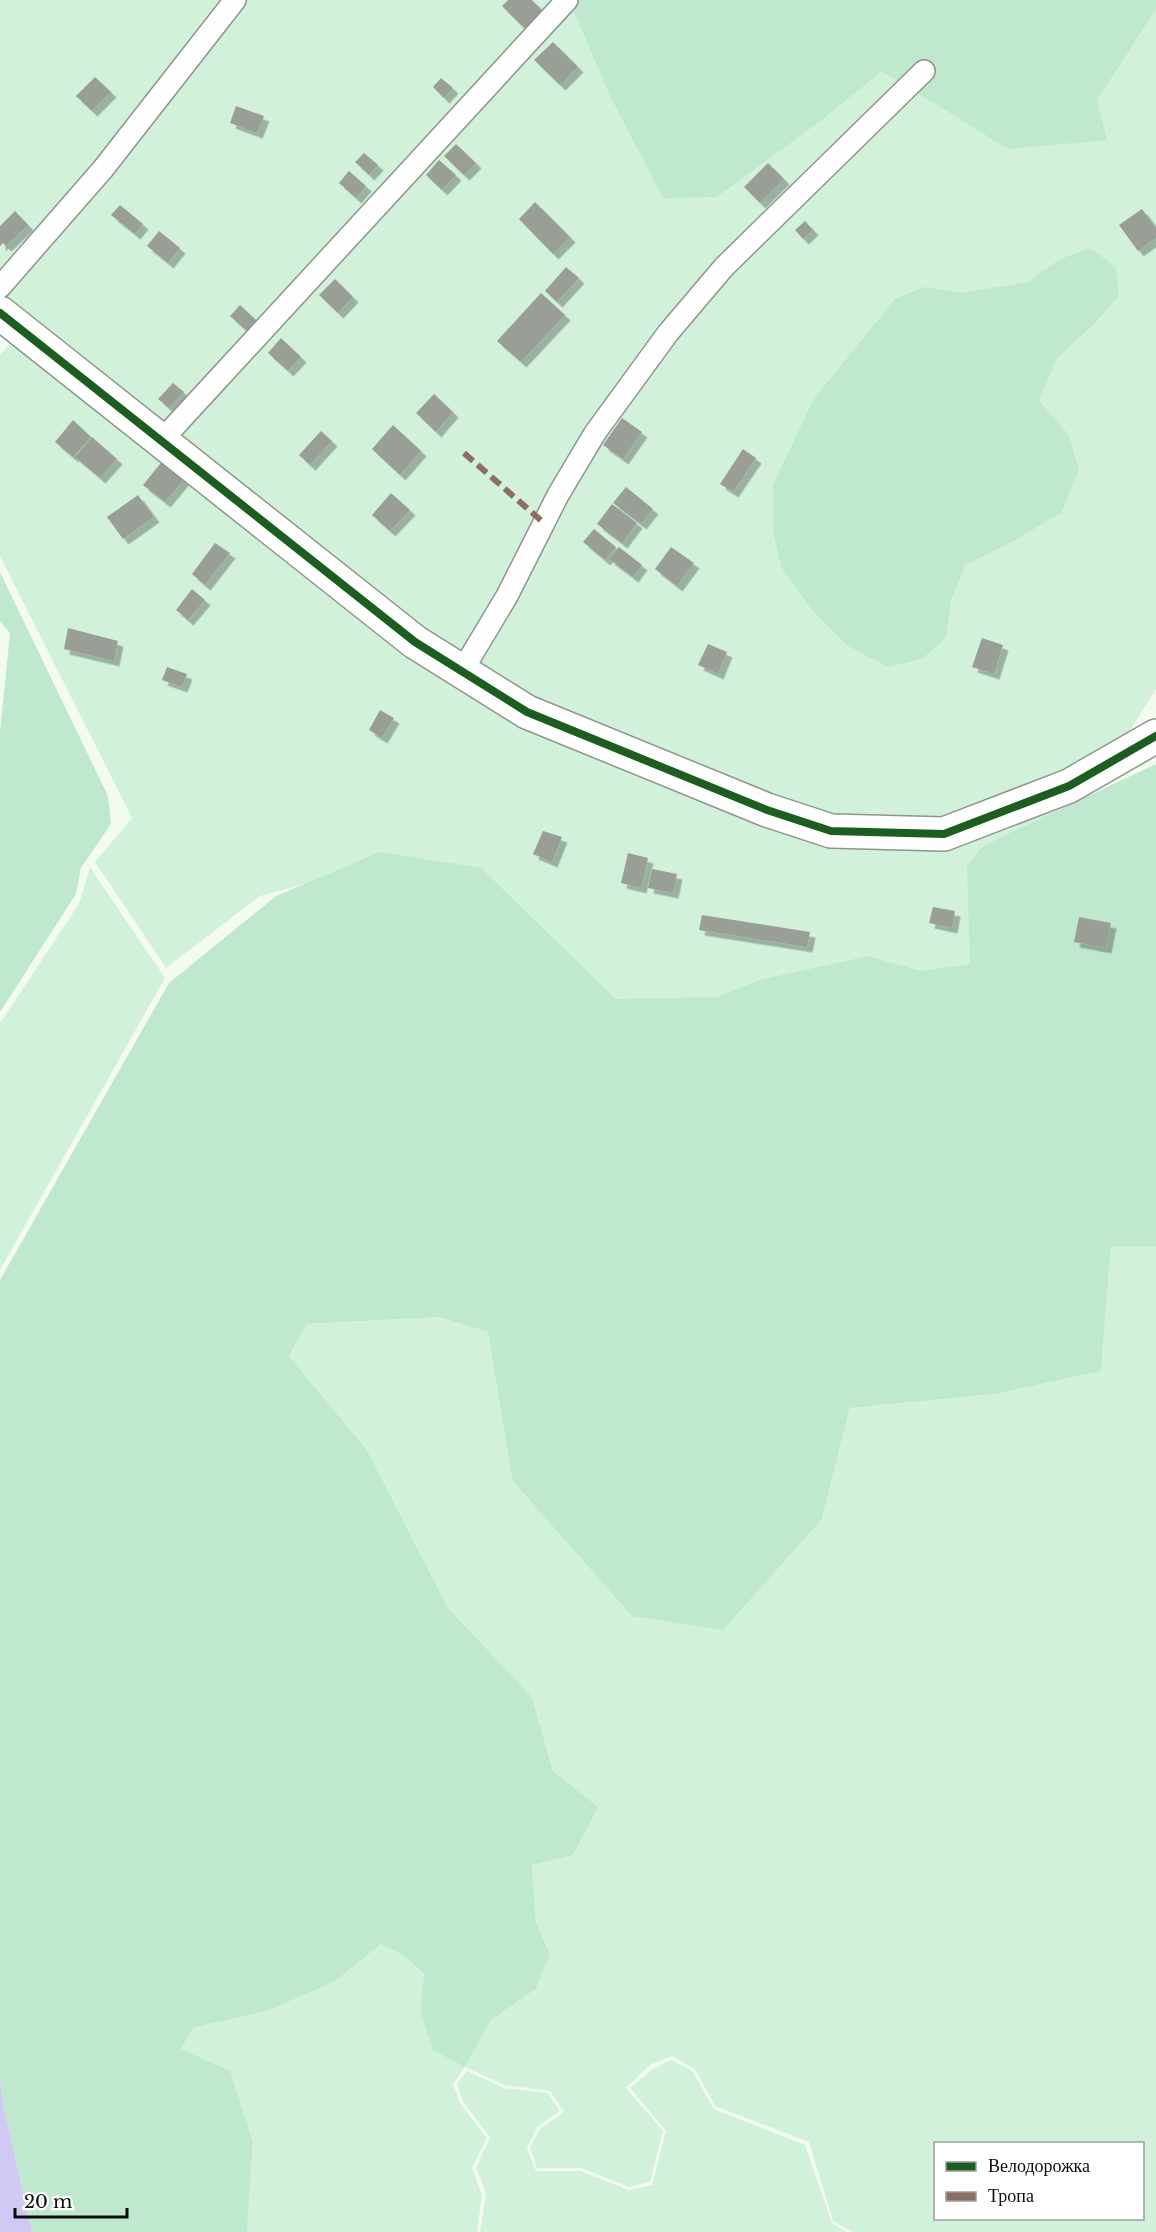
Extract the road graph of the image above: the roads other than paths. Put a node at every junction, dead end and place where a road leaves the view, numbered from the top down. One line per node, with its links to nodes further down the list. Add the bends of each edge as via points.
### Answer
1 (235, 0): 4 (lane, via 103,169)
2 (567, 0): 6 (lane)
3 (924, 71): 7 (lane, via 724,267 668,333 595,433)
4 (0, 286)
5 (0, 313): 6 (street)
6 (161, 441): 7 (street, via 416,642)
7 (462, 671): 8 (street, via 527,712 767,810 831,831 944,834 1069,786)
8 (1156, 736)

